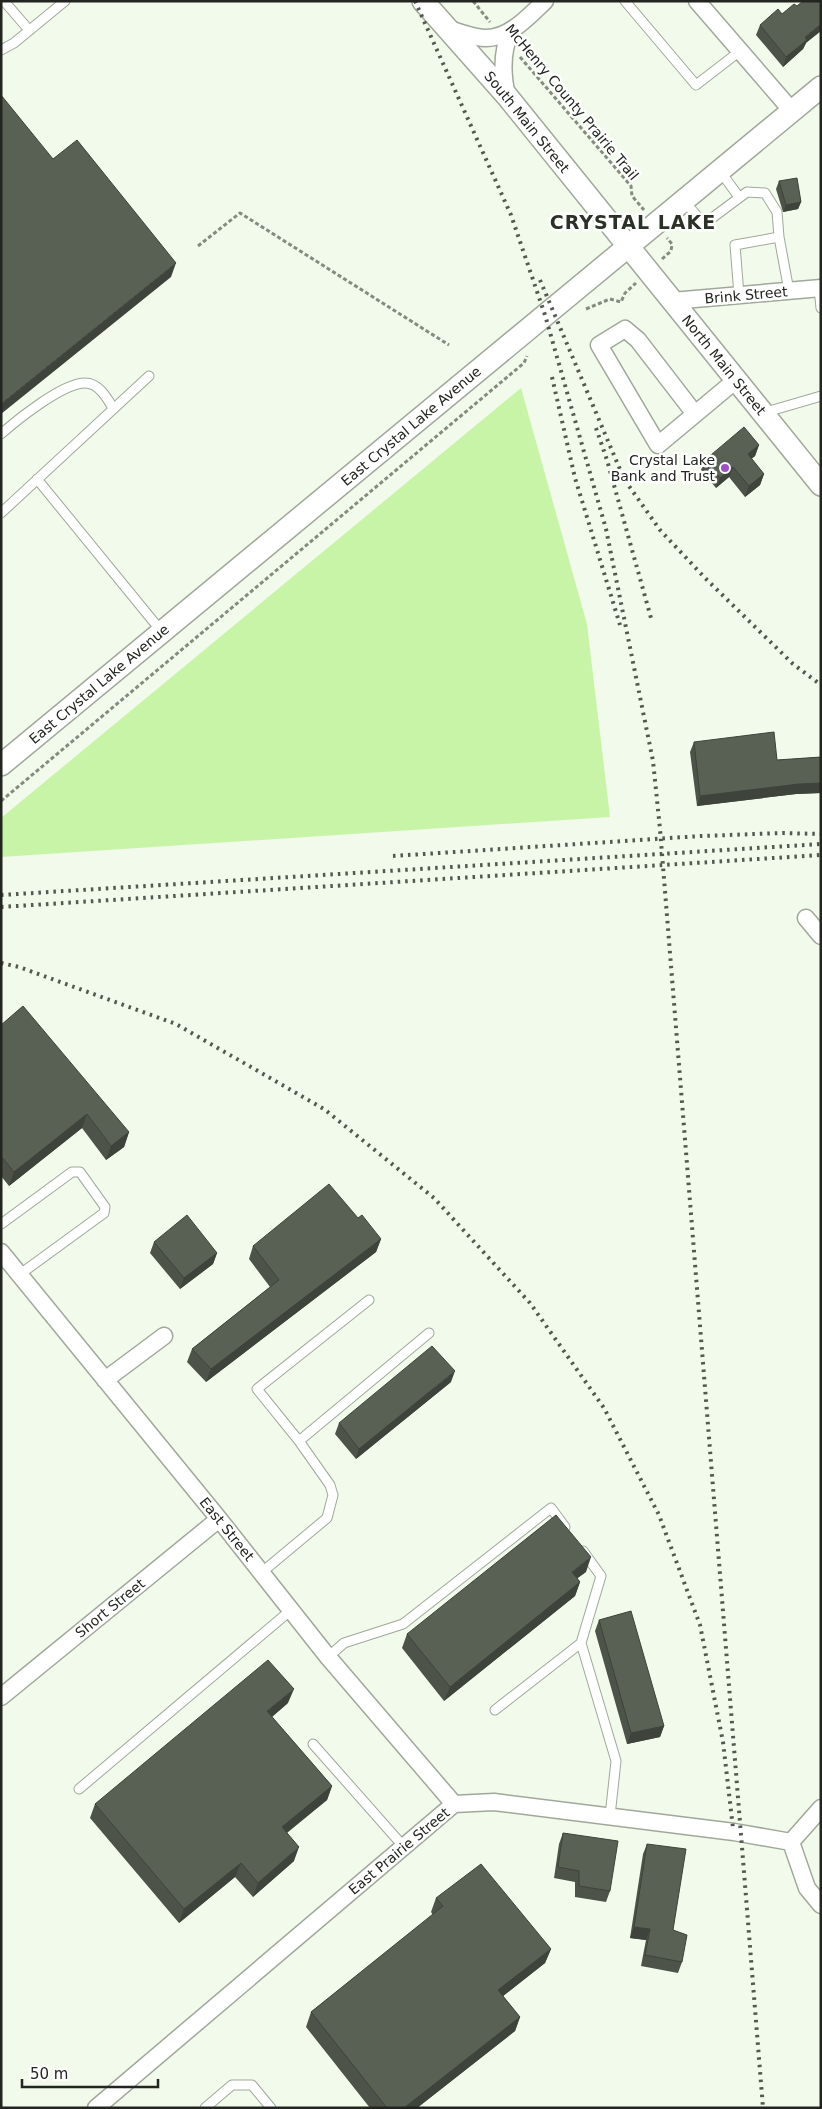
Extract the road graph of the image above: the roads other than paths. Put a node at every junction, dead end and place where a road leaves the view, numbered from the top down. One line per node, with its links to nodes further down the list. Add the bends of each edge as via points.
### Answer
1 (4, 1): 8 (lane)
2 (65, 1): 8 (lane)
3 (423, 1): 7 (street, South Main Street)
4 (546, 1): 9 (street)
5 (625, 1): 11 (lane, via 696,85)
6 (696, 1): 11 (street)
7 (448, 29): 9 (street, via 485,38); 13 (street, South Main Street)
8 (29, 30): 10 (lane)
9 (506, 36): 13 (street, via 503,66)
10 (1, 50)
11 (740, 51): 14 (street)
12 (821, 87): 14 (street, East Crystal Lake Avenue)
13 (507, 96): 19 (street, South Main Street)
14 (792, 110): 15 (street, East Crystal Lake Avenue)
15 (720, 171): 16 (lane); 17 (street, East Crystal Lake Avenue)
16 (739, 196): 17 (lane, via 704,224); 18 (lane, via 747,192 765,193 777,212)
17 (684, 200): 19 (street, East Crystal Lake Avenue)
18 (778, 237): 21 (lane); 22 (lane, via 736,245)
19 (627, 246): 23 (street, North Main Street); 35 (street, East Crystal Lake Avenue)
20 (820, 288): 21 (street, Brink Street); 24 (lane)
21 (790, 291): 22 (street, Brink Street)
22 (739, 295): 23 (street, Brink Street)
23 (672, 301): 26 (street, North Main Street)
24 (821, 308)
25 (150, 376): 28 (lane)
26 (736, 380): 29 (street, North Main Street); 30 (street)
27 (821, 396): 29 (lane)
28 (113, 408): 31 (lane, via 103,392 85,383 61,391 16,420); 32 (lane)
29 (763, 413): 33 (street, North Main Street)
30 (695, 414): 30 (street, via 658,445 599,345 625,329 638,340)
31 (1, 434)
32 (37, 479): 34 (lane); 35 (lane)
33 (821, 484)
34 (1, 513)
35 (162, 632): 36 (street, East Crystal Lake Avenue)
36 (1, 765)
37 (806, 918): 38 (street)
38 (821, 936)
39 (1, 1224): 41 (lane, via 72,1172 80,1172 105,1207 104,1213)
40 (3, 1260): 41 (street, East Street)
41 (19, 1275): 45 (street, East Street)
42 (369, 1300): 46 (lane, via 257,1389)
43 (429, 1333): 46 (lane)
44 (164, 1336): 45 (street)
45 (105, 1380): 47 (street, East Street)
46 (298, 1441): 48 (lane, via 330,1485 332,1506 328,1518)
47 (219, 1519): 48 (street, East Street); 52 (street, Short Street)
48 (261, 1572): 49 (street, East Street)
49 (291, 1610): 51 (street, East Street); 55 (lane)
50 (581, 1643): 51 (lane, via 601,1576 551,1508 403,1624 344,1643); 53 (lane); 58 (lane, via 616,1761)
51 (328, 1657): 56 (street, East Street)
52 (1, 1697)
53 (495, 1710)
54 (313, 1744): 60 (lane)
55 (79, 1789)
56 (454, 1804): 58 (street, East Prairie Street, via 494,1802); 60 (street, East Prairie Street)
57 (821, 1808): 59 (street)
58 (610, 1816): 59 (street, East Prairie Street)
59 (791, 1842): 61 (street, via 807,1888)
60 (404, 1847): 62 (street, East Prairie Street)
61 (821, 1905)
62 (96, 2108)
63 (205, 2108): 64 (lane, via 232,2085 252,2085)
64 (271, 2108)

